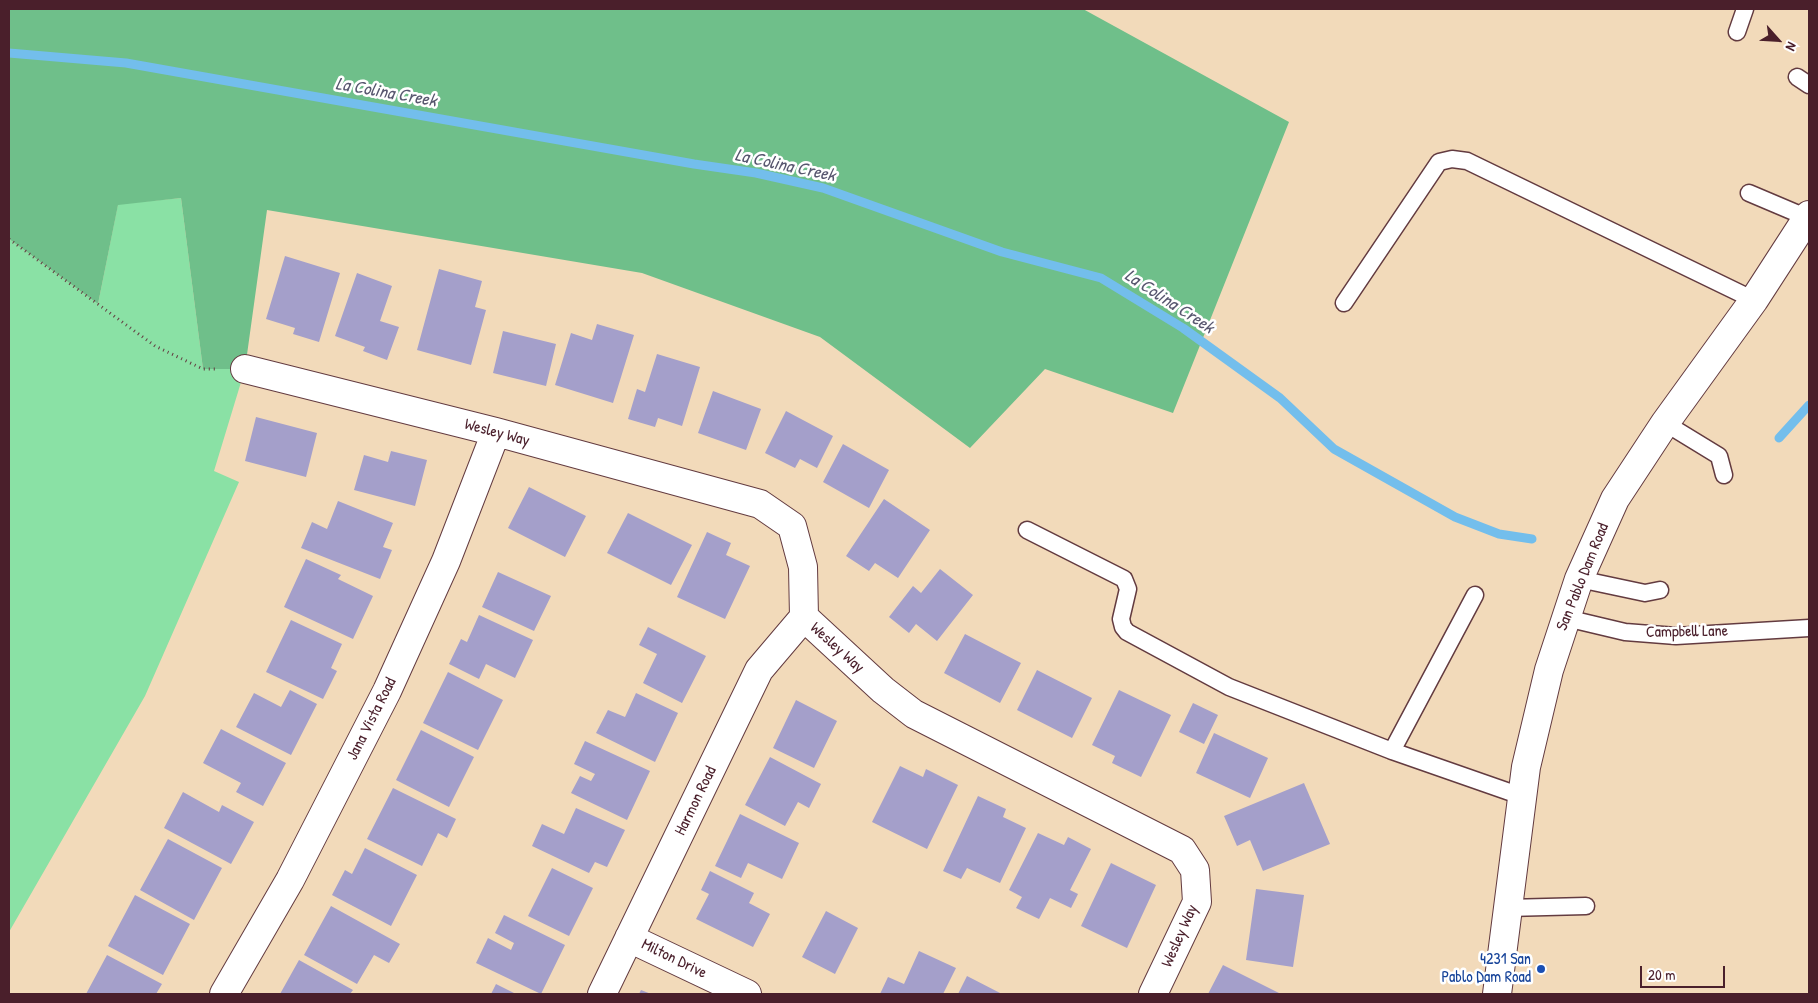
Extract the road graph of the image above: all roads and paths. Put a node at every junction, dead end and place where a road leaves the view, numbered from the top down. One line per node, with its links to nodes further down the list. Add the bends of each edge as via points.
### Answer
1 (1745, 9): 2 (lane)
2 (1737, 32)
3 (1749, 193): 4 (lane)
4 (1808, 216): 6 (street, San Pablo Dam Road)
5 (9, 240): 8 (path, via 155,346)
6 (1754, 300): 7 (lane, via 1467,161 1452,158 1439,162); 10 (street, San Pablo Dam Road)
7 (1344, 303)
8 (203, 369)
9 (245, 369): 11 (street, Wesley Way)
10 (1665, 423): 12 (lane, via 1719,456); 14 (street, San Pablo Dam Road, via 1615,499)
11 (496, 432): 17 (street, Wesley Way, via 760,504 792,526 803,567); 25 (street, Jana Vista Road, via 446,561 387,691 290,880)
12 (1724, 475)
13 (1027, 530): 20 (lane, via 1124,579 1128,589 1121,619 1127,632 1229,687)
14 (1579, 579): 15 (lane, via 1645,593); 18 (street, San Pablo Dam Road)
15 (1660, 590)
16 (1475, 595): 20 (lane)
17 (804, 618): 24 (street, Harmon Road, via 759,670); 28 (street, Wesley Way, via 882,690 914,714 1182,850 1195,870 1197,902)
18 (1566, 618): 19 (lane, Campbell Lane, via 1625,632 1676,636); 21 (street, San Pablo Dam Road, via 1549,670)
19 (1809, 628)
20 (1392, 751): 21 (lane)
21 (1522, 796): 23 (street, San Pablo Dam Road)
22 (1586, 906): 23 (lane)
23 (1507, 908): 29 (street, San Pablo Dam Road)
24 (629, 938): 26 (street, Harmon Road); 27 (street, Milton Drive)
25 (224, 994)
26 (602, 994)
27 (747, 994)
28 (1153, 994)
29 (1497, 994)

